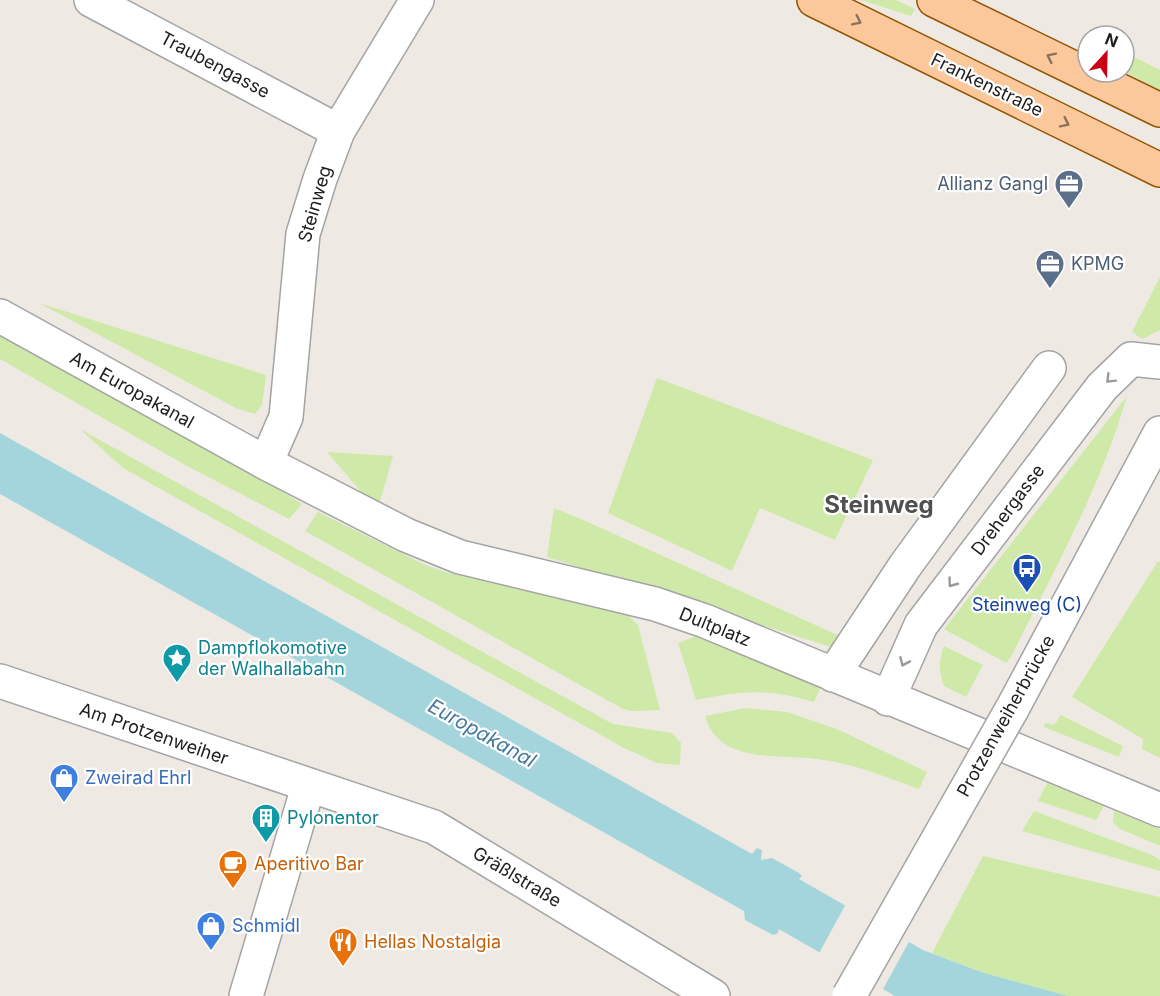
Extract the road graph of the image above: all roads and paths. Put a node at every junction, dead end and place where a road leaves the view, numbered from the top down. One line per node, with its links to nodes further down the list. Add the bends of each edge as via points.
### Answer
1 (91, 0): 6 (street, Traubengasse)
2 (417, 0): 6 (street, Steinweg)
3 (814, 0): 7 (main road, Frankenstraße, one-way to 7)
4 (934, 0): 5 (main road, one-way to 4)
5 (1160, 110)
6 (338, 131): 12 (street, Steinweg, via 303,234 286,417)
7 (1160, 170)
8 (0, 316): 12 (street, Am Europakanal)
9 (1160, 362): 15 (street, Drehergasse, one-way to 15, via 1131,359 1102,387 921,625)
10 (1049, 368): 13 (street, via 899,574)
11 (1160, 433): 20 (street, Protzenweiherbrücke, bridge, via 1012,709)
12 (266, 463): 13 (street, Dultplatz, via 406,535 460,557 655,604)
13 (834, 675): 15 (street, Dultplatz)
14 (0, 681): 16 (street, Am Protzenweiher)
15 (888, 699): 17 (street, Dultplatz)
16 (308, 787): 18 (street, Gräßlstraße, via 434,827); 19 (street)
17 (1160, 810)
18 (695, 991)
19 (246, 996)
20 (849, 996)

